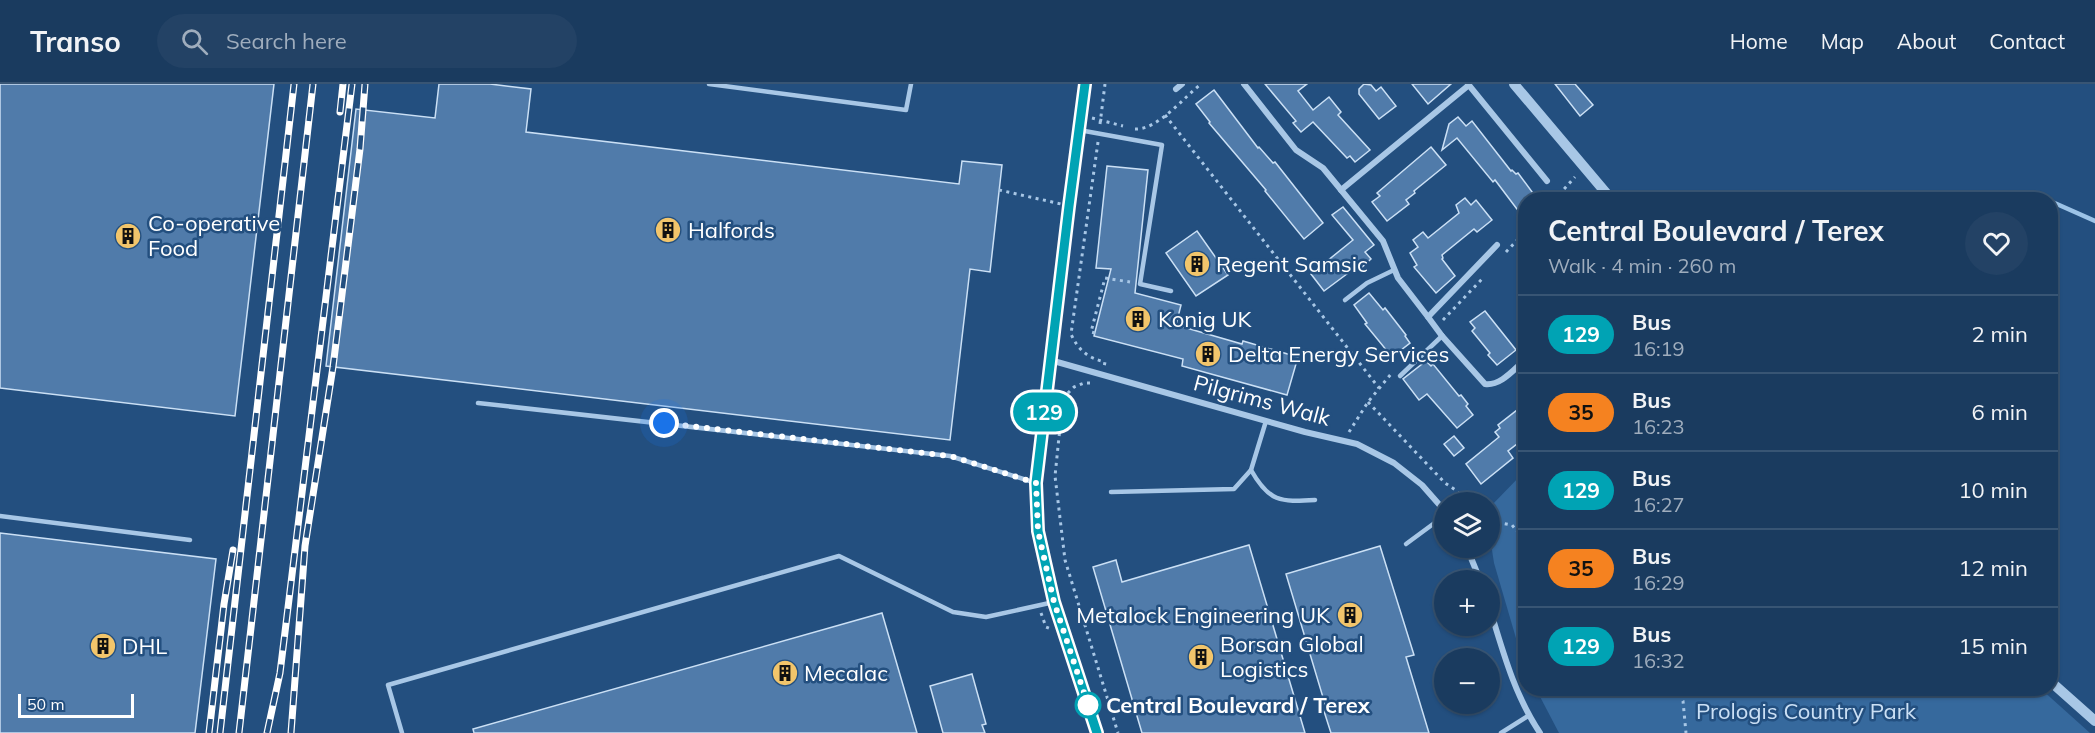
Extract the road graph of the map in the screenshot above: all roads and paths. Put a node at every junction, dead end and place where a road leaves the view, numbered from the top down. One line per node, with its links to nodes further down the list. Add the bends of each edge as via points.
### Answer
1 (709, 84): 2 (lane, via 906,110)
2 (911, 84)
3 (1085, 84): 9 (street)
4 (1105, 84): 11 (path)
5 (1201, 84): 10 (path)
6 (1244, 84): 17 (street, via 1296,150 1323,168)
7 (1514, 84): 14 (street)
8 (1468, 85): 15 (street); 17 (street)
9 (1081, 114): 11 (path); 12 (street)
10 (1165, 115): 11 (path, via 1144,129); 33 (path)
11 (1101, 120): 13 (path)
12 (1079, 130): 13 (lane); 20 (street)
13 (1099, 133): 23 (lane, via 1162,145); 31 (path, via 1071,334 1086,355 1105,362)
14 (1585, 167): 18 (path); 19 (street)
15 (1547, 181)
16 (999, 190): 20 (path)
17 (1341, 190): 22 (street, via 1383,241)
18 (1562, 192)
19 (1605, 192)
20 (1069, 206): 29 (street)
21 (1497, 245): 26 (street)
22 (1394, 270): 25 (lane, via 1367,283); 26 (street)
23 (1140, 284): 24 (lane); 27 (path, via 1105,278 1091,332)
24 (1171, 291)
25 (1345, 300)
26 (1428, 317): 28 (street, bridge)
27 (1095, 333)
28 (1442, 336): 30 (street, via 1485,384 1500,381); 32 (lane)
29 (1050, 360): 31 (street, Pilgrims Walk); 38 (street)
30 (1518, 366)
31 (1102, 375): 36 (street, Pilgrims Walk); 59 (path, via 1099,384 1084,383 1063,398 1055,476 1065,560)
32 (1400, 376)
33 (1379, 388)
34 (1368, 402): 40 (path)
35 (478, 403): 38 (lane, via 950,456)
36 (1266, 421): 37 (lane); 41 (street, Pilgrims Walk, via 1357,444 1394,463)
37 (1251, 470): 39 (lane, via 1234,489); 42 (lane, via 1260,487 1283,501)
38 (1036, 483): 49 (street, via 1038,531)
39 (1111, 492)
40 (1458, 492)
41 (1434, 499)
42 (1315, 500)
43 (0, 516): 47 (lane)
44 (1434, 523): 48 (lane)
45 (1500, 523): 46 (path, via 1512,525)
46 (1518, 532)
47 (190, 540)
48 (1406, 544)
49 (1054, 602): 57 (lane, via 986,617 953,612 839,556 388,685); 58 (street)
50 (1498, 636): 52 (street)
51 (2058, 688): 56 (street)
52 (1518, 692)
53 (1520, 696): 55 (street)
54 (1680, 696): 62 (path)
55 (1528, 716): 60 (lane); 61 (street)
56 (2095, 721)
57 (402, 733)
58 (1097, 733)
59 (1118, 733)
60 (1501, 733)
61 (1540, 733)
62 (1686, 733)

